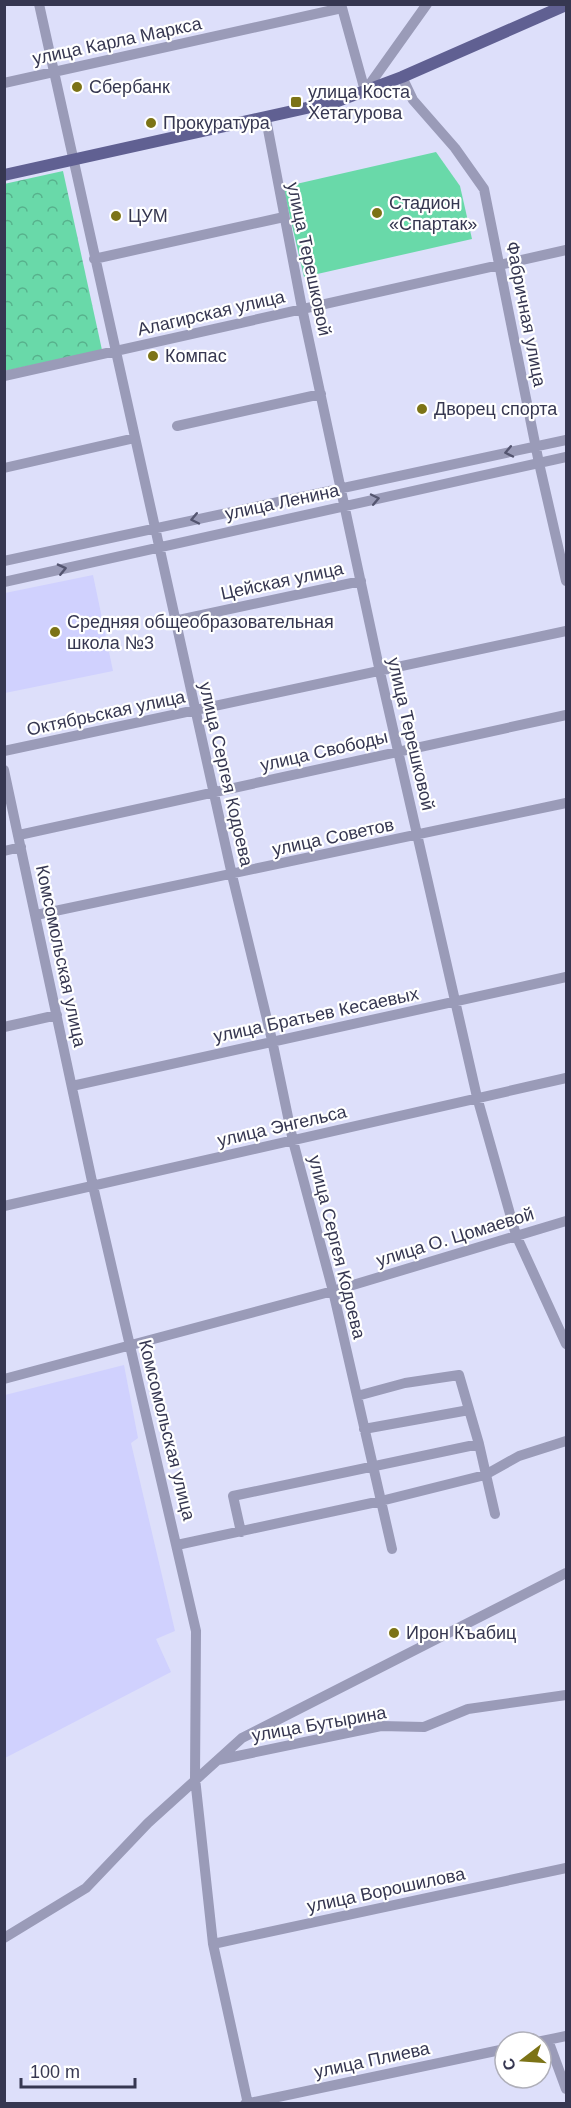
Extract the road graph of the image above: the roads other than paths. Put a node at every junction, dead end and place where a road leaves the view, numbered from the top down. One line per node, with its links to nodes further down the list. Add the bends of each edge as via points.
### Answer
1 (39, 4): 5 (street, улица Сергея Кодоева)
2 (427, 4): 8 (street)
3 (567, 5): 6 (main road)
4 (341, 7): 5 (street, улица Карла Маркса); 8 (street)
5 (54, 72): 7 (street, улица Карла Маркса); 10 (street, улица Сергея Кодоева)
6 (402, 77): 8 (main road); 15 (street, Фабричная улица, via 413,100 478,177)
7 (4, 83)
8 (366, 92): 9 (main road)
9 (266, 118): 10 (main road); 12 (street, улица Терешковой)
10 (73, 160): 11 (main road); 14 (street, улица Сергея Кодоева)
11 (4, 175)
12 (284, 217): 14 (street); 16 (street, улица Терешковой)
13 (567, 250): 15 (street, Алагирская улица)
14 (94, 259): 17 (street, улица Сергея Кодоева)
15 (500, 265): 16 (street, Алагирская улица); 23 (street, Фабричная улица)
16 (302, 309): 17 (street, Алагирская улица); 19 (street, улица Терешковой)
17 (116, 352): 18 (street, Алагирская улица); 21 (street, улица Сергея Кодоева)
18 (4, 376)
19 (321, 394): 20 (street); 27 (street, улица Терешковой)
20 (177, 426)
21 (135, 438): 26 (street); 29 (street, улица Сергея Кодоева)
22 (567, 440): 23 (street, улица Ленина)
23 (536, 446): 25 (street, Фабричная улица); 27 (street, улица Ленина, one-way to 27)
24 (567, 457): 25 (street, улица Ленина)
25 (539, 463): 28 (street, улица Ленина, one-way to 25); 33 (street, Фабричная улица)
26 (4, 468)
27 (341, 488): 28 (street, улица Терешковой); 29 (street, улица Ленина, one-way to 29)
28 (345, 505): 30 (street, улица Ленина); 32 (street, улица Терешковой)
29 (154, 528): 30 (street, улица Сергея Кодоева); 31 (street, улица Ленина)
30 (158, 546): 34 (street, улица Ленина, one-way to 30); 35 (street, улица Сергея Кодоева)
31 (4, 561)
32 (361, 581): 35 (street, Цейская улица); 37 (street, улица Терешковой)
33 (567, 581)
34 (4, 582)
35 (174, 621): 38 (street, улица Сергея Кодоева)
36 (567, 631): 37 (street, Октябрьская улица)
37 (380, 672): 38 (street, Октябрьская улица); 41 (street, улица Терешковой)
38 (195, 711): 40 (street, Октябрьская улица); 43 (street, улица Сергея Кодоева)
39 (567, 715): 41 (street, улица Свободы)
40 (4, 751)
41 (398, 752): 43 (street, улица Свободы); 46 (street, улица Терешковой)
42 (4, 770): 45 (street, Комсомольская улица)
43 (214, 793): 45 (street, улица Свободы); 49 (street, улица Сергея Кодоева)
44 (567, 803): 46 (street, улица Советов)
45 (19, 835): 47 (street, Комсомольская улица)
46 (417, 837): 49 (street, улица Советов); 52 (street, улица Терешковой)
47 (21, 847): 48 (street); 50 (street, Комсомольская улица)
48 (4, 851)
49 (232, 875): 50 (street, улица Советов); 55 (street, улица Сергея Кодоева)
50 (36, 915): 53 (street, Комсомольская улица)
51 (567, 977): 52 (street, улица Братьев Кесаевых)
52 (455, 1002): 55 (street, улица Братьев Кесаевых); 58 (street, улица Терешковой)
53 (57, 1015): 54 (street); 57 (street, Комсомольская улица)
54 (4, 1027)
55 (272, 1040): 57 (street, улица Братьев Кесаевых); 59 (street, улица Сергея Кодоева)
56 (567, 1078): 58 (street, улица Энгельса)
57 (72, 1086): 60 (street, Комсомольская улица)
58 (477, 1097): 59 (street, улица Энгельса); 63 (street, улица Терешковой)
59 (293, 1141): 60 (street, улица Энгельса); 64 (street, улица Сергея Кодоева)
60 (93, 1186): 61 (street, улица Энгельса); 66 (street, Комсомольская улица)
61 (4, 1206)
62 (567, 1221): 63 (street, улица О. Цомаевой)
63 (516, 1235): 64 (street, улица О. Цомаевой); 65 (street, улица Терешковой)
64 (333, 1291): 66 (street, улица О. Цомаевой); 68 (street, улица Сергея Кодоева)
65 (567, 1344)
66 (129, 1346): 67 (street, улица О. Цомаевой); 78 (street, Комсомольская улица)
67 (4, 1378)
68 (357, 1396): 69 (street, via 459,1374); 70 (street, улица Сергея Кодоева)
69 (469, 1410): 70 (street); 72 (street)
70 (364, 1429): 73 (street, улица Сергея Кодоева)
71 (567, 1441): 74 (street, via 519,1456)
72 (479, 1444): 73 (street); 74 (street)
73 (373, 1467): 75 (street, улица Сергея Кодоева); 77 (street, via 233,1496)
74 (485, 1475): 75 (street); 76 (street)
75 (381, 1501): 77 (street); 79 (street, улица Сергея Кодоева)
76 (495, 1514)
77 (241, 1532): 78 (street)
78 (177, 1545): 83 (street, Комсомольская улица, via 196,1631)
79 (392, 1549)
80 (567, 1573): 82 (street, via 242,1738)
81 (567, 1695): 82 (street, улица Бутырина, via 468,1709 424,1727 381,1726)
82 (217, 1760): 83 (street)
83 (195, 1779): 85 (street, via 86,1888); 86 (street, Комсомольская улица)
84 (567, 1868): 86 (street, улица Ворошилова)
85 (4, 1938)
86 (213, 1944): 90 (street, Комсомольская улица)
87 (493, 2052): 90 (street, улица Плиева)
88 (553, 2062): 89 (street)
89 (567, 2089)
90 (247, 2103)

